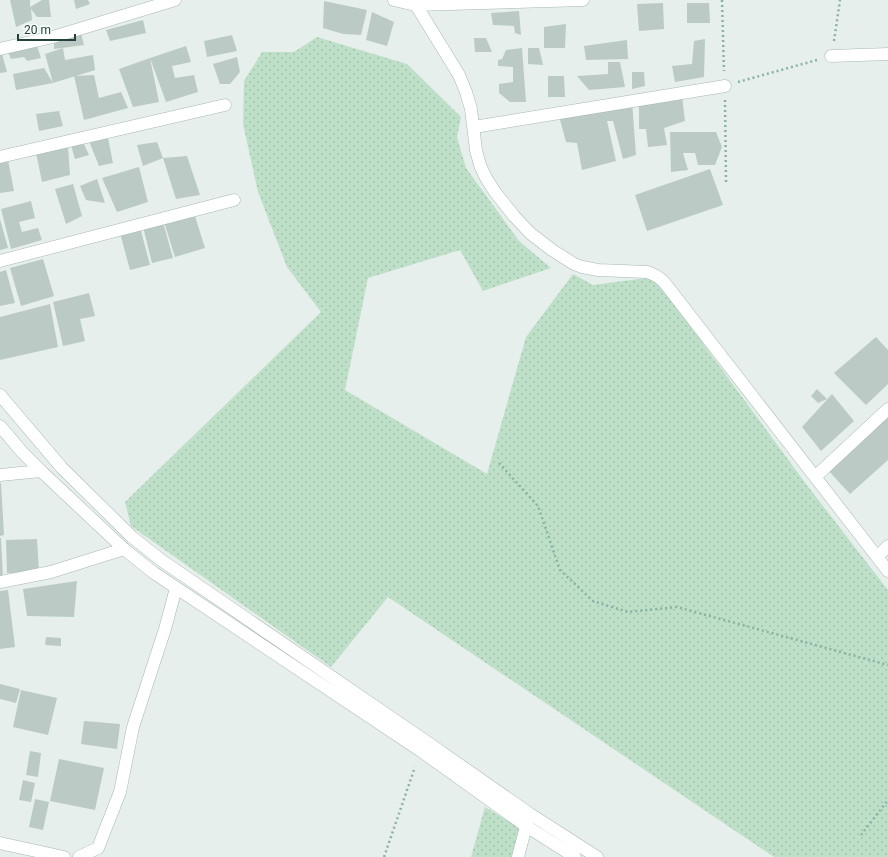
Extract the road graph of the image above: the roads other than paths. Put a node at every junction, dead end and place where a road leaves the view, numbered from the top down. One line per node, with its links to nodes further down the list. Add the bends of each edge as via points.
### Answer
1 (175, 0): 5 (street, via 53,37)
2 (394, 0): 4 (street)
3 (583, 0): 4 (street)
4 (414, 2): 10 (street, via 459,75 471,109)
5 (0, 49)
6 (888, 54): 7 (street)
7 (832, 56)
8 (725, 86): 10 (street)
9 (225, 105): 11 (street)
10 (474, 127): 19 (street, via 476,150 486,178 530,233 552,250 582,267 647,272 659,277)
11 (0, 157)
12 (234, 200): 13 (street)
13 (0, 261)
14 (0, 395): 26 (street, via 62,468 132,537 161,560)
15 (888, 409): 19 (street)
16 (0, 426): 17 (street)
17 (41, 471): 18 (street); 21 (street)
18 (0, 474)
19 (815, 477): 22 (street)
20 (888, 546): 22 (street)
21 (124, 549): 24 (street, via 51,572); 25 (street)
22 (877, 557): 23 (street)
23 (888, 571)
24 (0, 582)
25 (176, 588): 27 (street, via 421,751); 30 (street, via 133,727 120,792 98,848)
26 (530, 814): 27 (street); 33 (street)
27 (526, 826): 31 (street); 32 (street)
28 (0, 843): 29 (street)
29 (64, 857)
30 (79, 857)
31 (518, 857)
32 (575, 857)
33 (597, 857)

